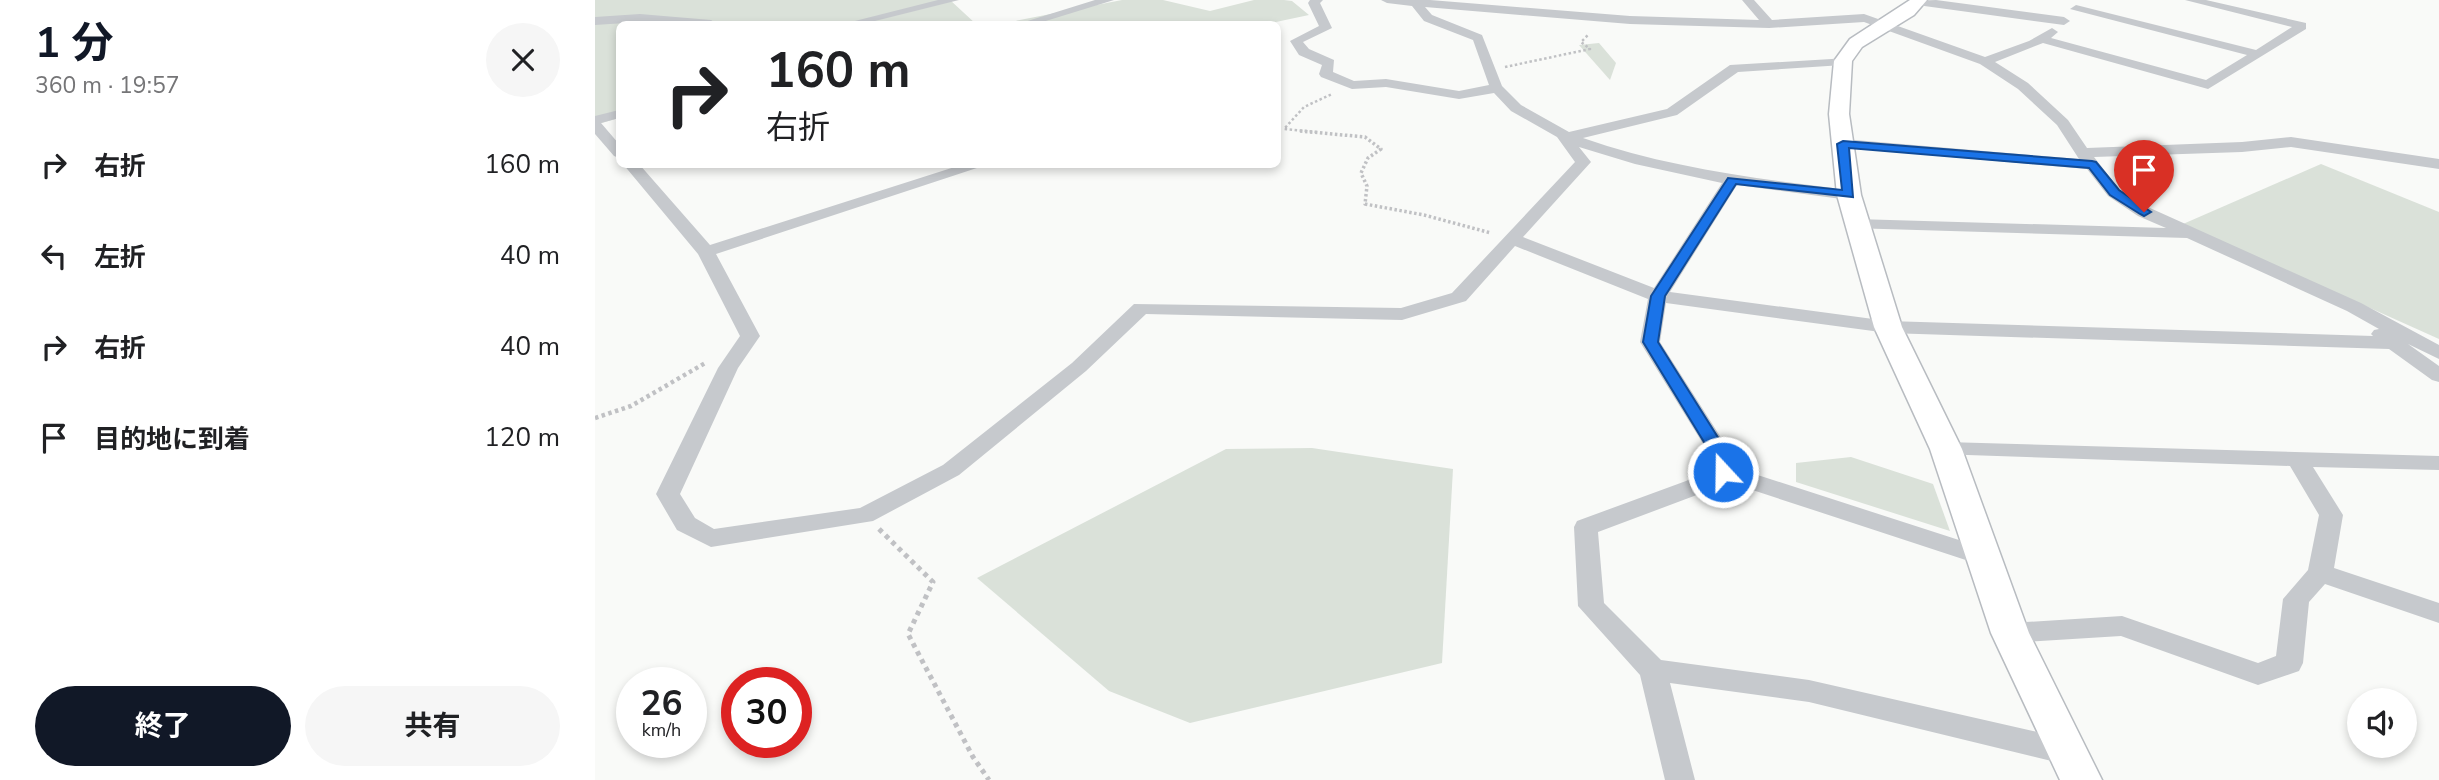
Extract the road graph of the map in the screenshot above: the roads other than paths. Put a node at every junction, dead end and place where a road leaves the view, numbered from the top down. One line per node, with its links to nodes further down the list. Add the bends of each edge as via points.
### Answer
1 (953, 0): 13 (street)
2 (1108, 0): 14 (street)
3 (1317, 0): 23 (street, via 1314,3 1326,28 1296,41 1304,52 1329,64 1326,74 1352,85 1385,83 1459,95)
4 (1387, 0): 7 (street)
5 (1460, 0): 10 (street)
6 (1748, 0): 17 (street)
7 (1413, 1): 10 (street); 23 (street, via 1428,18 1478,38)
8 (1918, 1): 16 (street); 18 (street)
9 (2201, 1): 20 (street, via 2302,26)
10 (1447, 3): 17 (street, via 1599,18 1630,15)
11 (2079, 4): 16 (street); 20 (street)
12 (676, 21): 15 (street)
13 (862, 21)
14 (1034, 21)
15 (595, 22)
16 (2064, 22): 19 (street)
17 (1769, 24): 18 (street, via 1864,18)
18 (1885, 24): 21 (street, via 1856,43); 22 (street)
19 (2041, 39): 20 (street, via 2208,85); 22 (street)
20 (2258, 54)
21 (1843, 61): 26 (street, via 1735,68 1672,112); 27 (street, via 1839,114)
22 (1985, 61): 29 (street, via 2047,107)
23 (1497, 88): 26 (street, via 1517,107)
24 (616, 115): 25 (street)
25 (595, 122): 28 (street)
26 (1564, 137): 33 (street, via 1665,168); 37 (street, via 1583,162)
27 (1843, 144): 29 (street); 34 (street)
28 (616, 149)
29 (2087, 159): 30 (street, via 2291,142); 36 (street, via 2114,193)
30 (2439, 164)
31 (633, 168): 38 (street)
32 (969, 168): 38 (street)
33 (1733, 180): 34 (street); 39 (street)
34 (1849, 195): 35 (street)
35 (1856, 225): 36 (street); 41 (street)
36 (2193, 234): 40 (street)
37 (1512, 239): 38 (street, via 1459,297 1402,314 1141,308 1079,367 951,470 865,514 711,538 686,524 668,494 728,368 750,336); 39 (street)
38 (706, 252)
39 (1658, 296): 41 (street); 48 (street, via 1650,342 1716,447)
40 (2354, 307): 42 (street); 43 (street)
41 (1888, 327): 42 (street); 45 (street)
42 (2390, 343): 44 (street)
43 (2439, 352)
44 (2439, 376)
45 (1946, 449): 46 (street); 49 (street)
46 (2297, 459): 47 (street); 50 (street, via 2331,515)
47 (2439, 463)
48 (1723, 472): 49 (street); 53 (street, via 1586,527 1591,606)
49 (1984, 557): 52 (street)
50 (2320, 573): 51 (street); 52 (street, via 2295,599 2289,663 2257,674 2122,626)
51 (2439, 613)
52 (2010, 633): 54 (street)
53 (1653, 670): 54 (street, via 1809,691); 55 (street)
54 (2068, 752): 56 (street)
55 (1679, 780)
56 (2081, 780)

